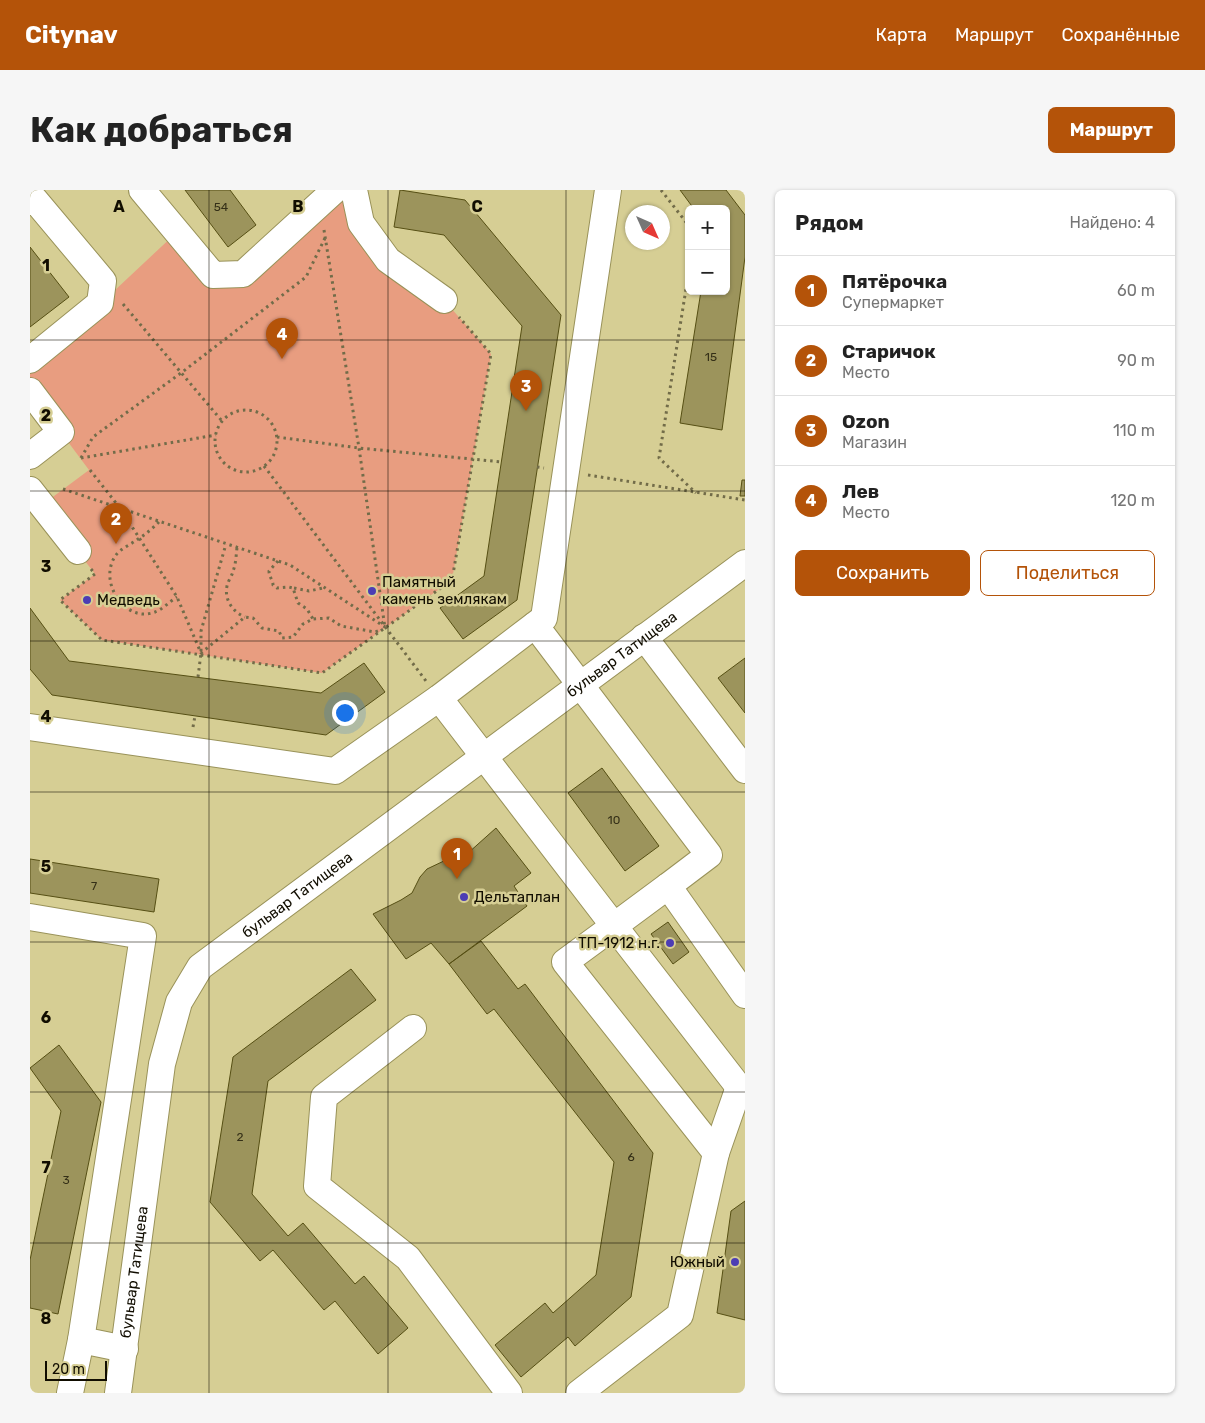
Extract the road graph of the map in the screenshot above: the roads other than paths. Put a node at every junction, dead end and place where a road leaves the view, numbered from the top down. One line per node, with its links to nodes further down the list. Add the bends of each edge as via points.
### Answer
1 (142, 190): 5 (street, via 213,275 243,274)
2 (354, 190): 6 (street, via 361,223 388,260)
3 (608, 190): 13 (street, via 544,618)
4 (33, 197): 7 (street, via 103,281 100,303)
5 (328, 207)
6 (444, 300)
7 (30, 360)
8 (30, 391): 9 (street, via 61,432)
9 (30, 456)
10 (30, 490): 11 (street)
11 (78, 551)
12 (745, 564): 14 (street, бульвар Татищева)
13 (535, 625): 15 (street); 16 (street)
14 (644, 637): 15 (street, бульвар Татищева); 19 (street)
15 (580, 685): 18 (street, бульвар Татищева); 20 (street, via 709,855)
16 (439, 698): 17 (street, via 335,771); 18 (street)
17 (30, 727)
18 (485, 757): 22 (street); 26 (street, бульвар Татищева, via 200,967 179,1002)
19 (745, 770)
20 (668, 886): 22 (street); 23 (street)
21 (30, 917): 25 (street, via 143,936)
22 (614, 926): 27 (street); 28 (street, via 565,962)
23 (745, 995)
24 (413, 1028): 33 (street, via 324,1097 317,1186 408,1258)
25 (124, 1056): 26 (street); 29 (street)
26 (162, 1064): 30 (street, бульвар Татищева)
27 (742, 1091): 28 (street)
28 (716, 1153): 34 (street, via 680,1315)
29 (81, 1340): 30 (street); 31 (street)
30 (125, 1349): 32 (street, бульвар Татищева)
31 (70, 1393)
32 (118, 1393)
33 (509, 1393)
34 (579, 1393)

